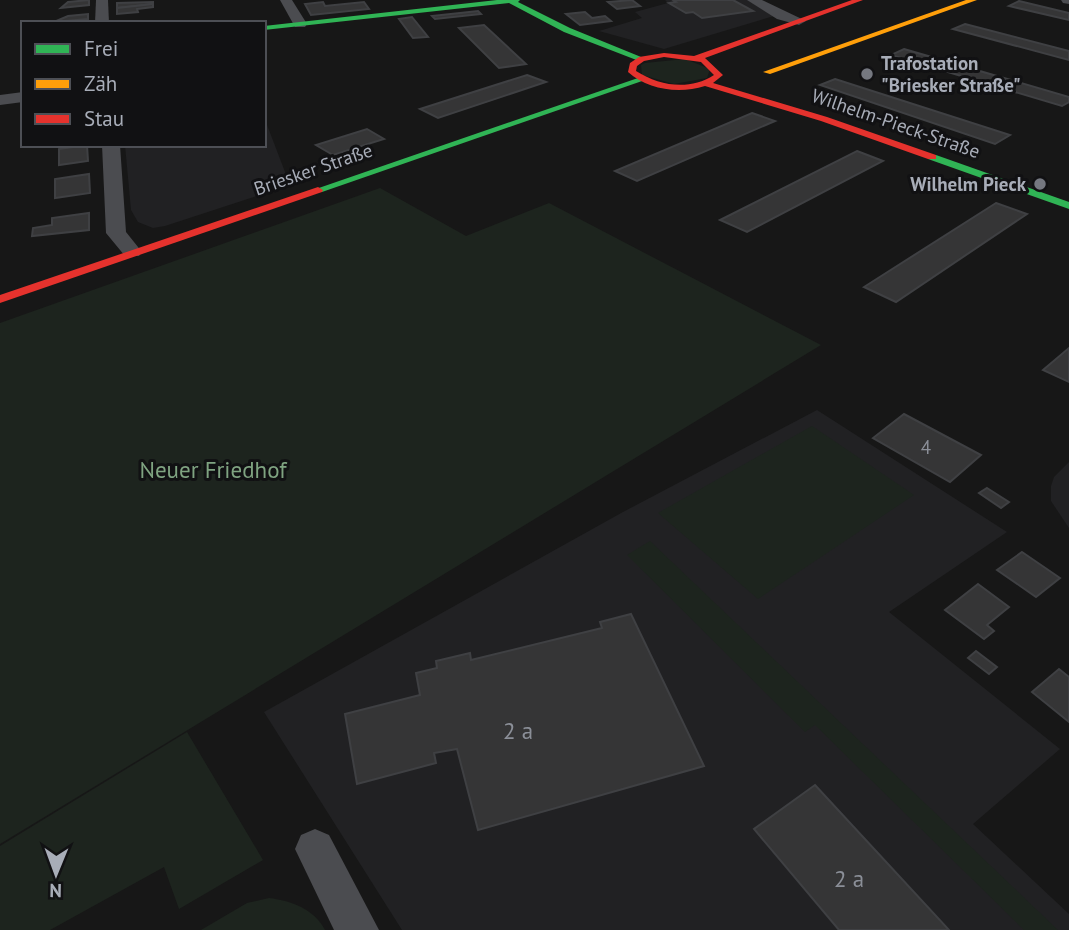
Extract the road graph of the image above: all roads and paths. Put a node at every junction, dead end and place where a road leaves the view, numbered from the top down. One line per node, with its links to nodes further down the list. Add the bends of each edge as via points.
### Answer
1 (102, 0): 8 (street)
2 (286, 0): 10 (street)
3 (509, 0): 4 (main road); 10 (main road); 13 (main road, via 566,30)
4 (516, 0)
5 (753, 0): 9 (street)
6 (859, 0): 9 (main road)
7 (974, 0): 14 (main road)
8 (102, 21)
9 (799, 21): 12 (main road)
10 (300, 24): 11 (main road)
11 (266, 28)
12 (697, 58): 13 (main road, via 664,55); 16 (main road, via 718,69 715,80)
13 (642, 59): 15 (main road, via 632,68)
14 (768, 72)
15 (641, 80): 16 (main road, Briesker Straße, via 681,87); 21 (main road, Briesker Straße)
16 (707, 84): 20 (main road, Wilhelm-Pieck-Straße, via 824,119)
17 (21, 97): 18 (street)
18 (0, 100)
19 (111, 147): 21 (street, via 116,233)
20 (1069, 206)
21 (132, 252): 22 (main road, Briesker Straße)
22 (0, 299)
23 (314, 849): 24 (street)
24 (357, 930)

